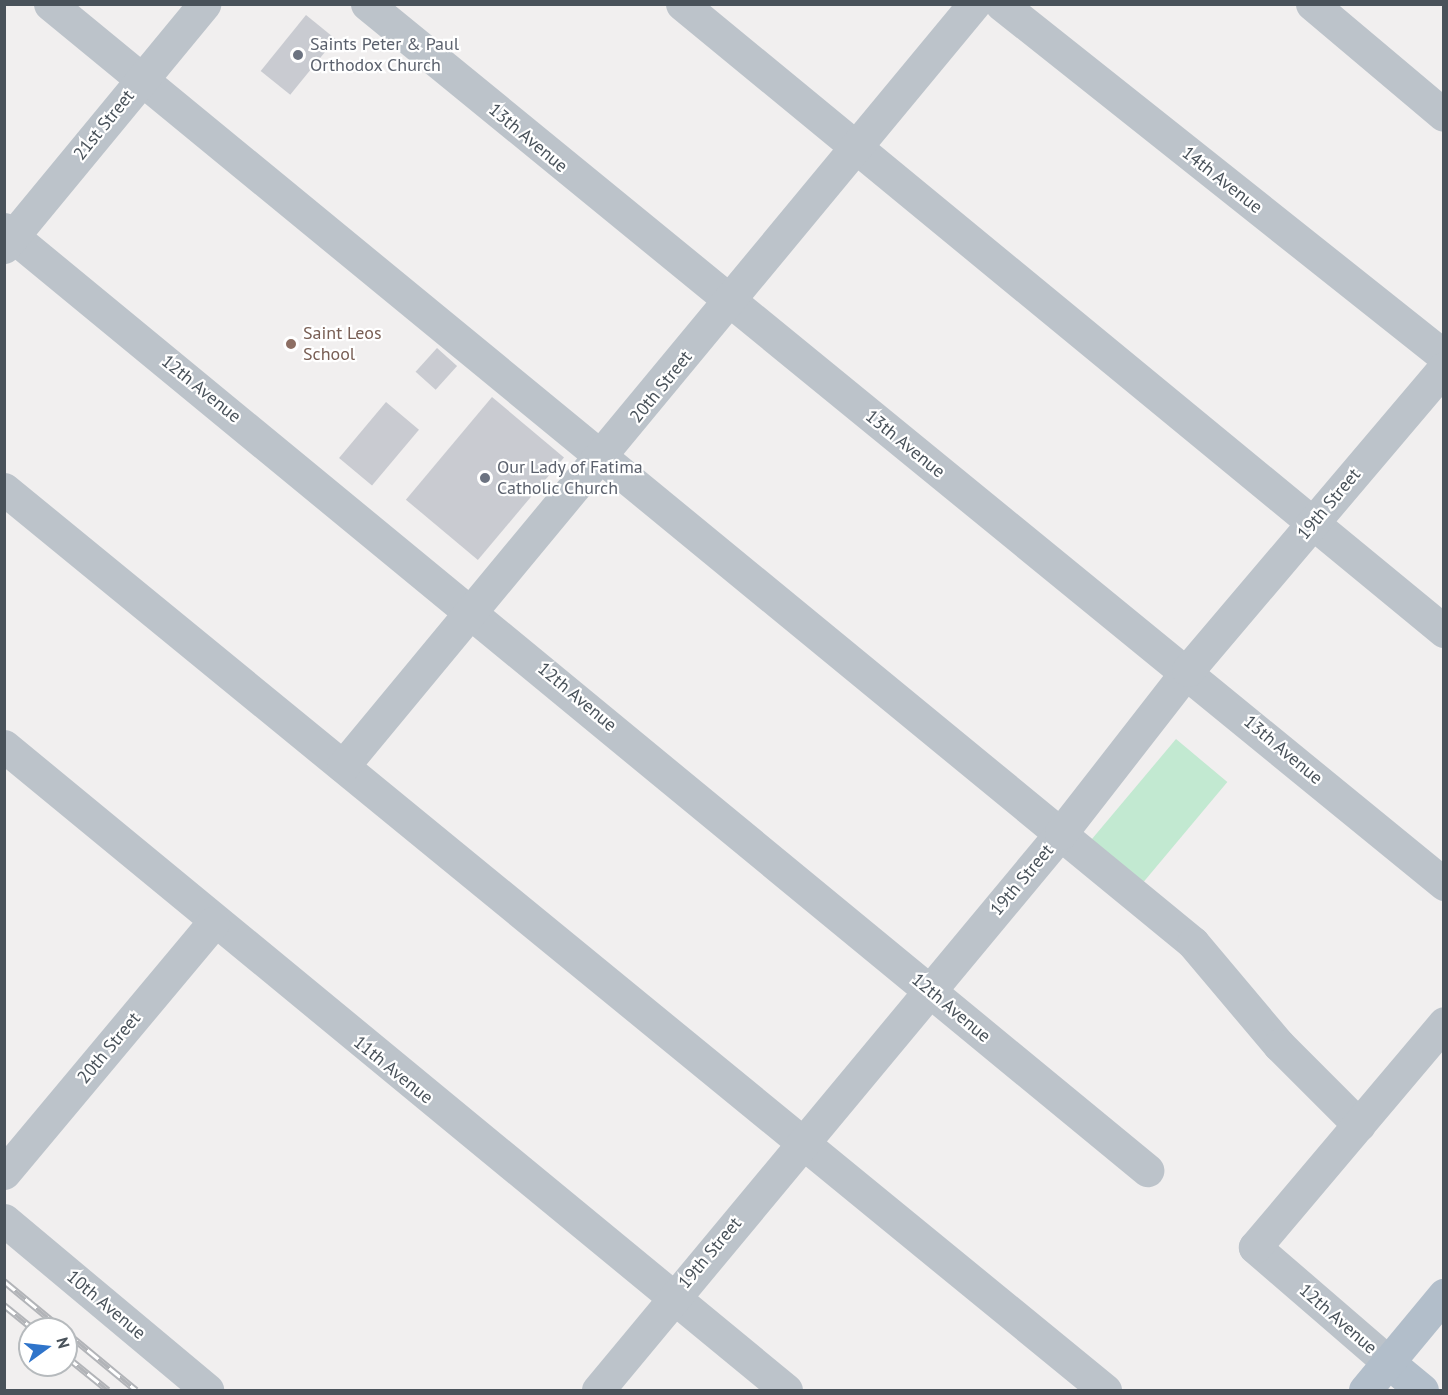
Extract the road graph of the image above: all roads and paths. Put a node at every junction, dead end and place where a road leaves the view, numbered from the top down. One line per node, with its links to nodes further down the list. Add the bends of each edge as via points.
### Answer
1 (50, 4): 8 (street)
2 (204, 4): 8 (street, 21st Street)
3 (367, 4): 12 (street, 13th Avenue)
4 (682, 4): 10 (street)
5 (974, 4): 10 (street, 20th Street)
6 (1001, 4): 13 (street, 14th Avenue)
7 (1312, 4): 9 (street)
8 (141, 79): 11 (street, 21st Street); 15 (street)
9 (1443, 116)
10 (856, 148): 12 (street, 20th Street); 17 (street)
11 (7, 237): 18 (street, 12th Avenue)
12 (729, 303): 15 (street, 20th Street); 20 (street, 13th Avenue)
13 (1443, 356)
14 (1443, 369): 17 (street, 19th Street)
15 (602, 460): 18 (street, 20th Street); 23 (street)
16 (4, 489): 22 (street)
17 (1313, 523): 19 (street); 20 (street, 19th Street)
18 (474, 611): 22 (street, 20th Street); 26 (street, 12th Avenue)
19 (1443, 631)
20 (1188, 670): 23 (street, 19th Street); 24 (street, 13th Avenue)
21 (4, 746): 25 (street, 11th Avenue)
22 (343, 766): 29 (street)
23 (1061, 833): 26 (street, 19th Street); 28 (street, via 1192,943 1279,1045)
24 (1443, 884)
25 (213, 923): 31 (street, 20th Street); 34 (street, 11th Avenue)
26 (930, 990): 29 (street, 19th Street); 30 (street, 12th Avenue)
27 (1443, 1023): 28 (street)
28 (1359, 1125): 35 (street, 12th Avenue, via 1255,1247)
29 (802, 1143): 34 (street, 19th Street); 39 (street)
30 (1146, 1170)
31 (4, 1173)
32 (4, 1220): 36 (street, 10th Avenue)
33 (1443, 1295): 35 (main road)
34 (672, 1298): 37 (street, 19th Street); 38 (street, 11th Avenue)
35 (1388, 1362): 40 (main road); 41 (main road, 12th Avenue)
36 (207, 1390)
37 (598, 1390)
38 (786, 1390)
39 (1105, 1390)
40 (1365, 1390)
41 (1422, 1390)

